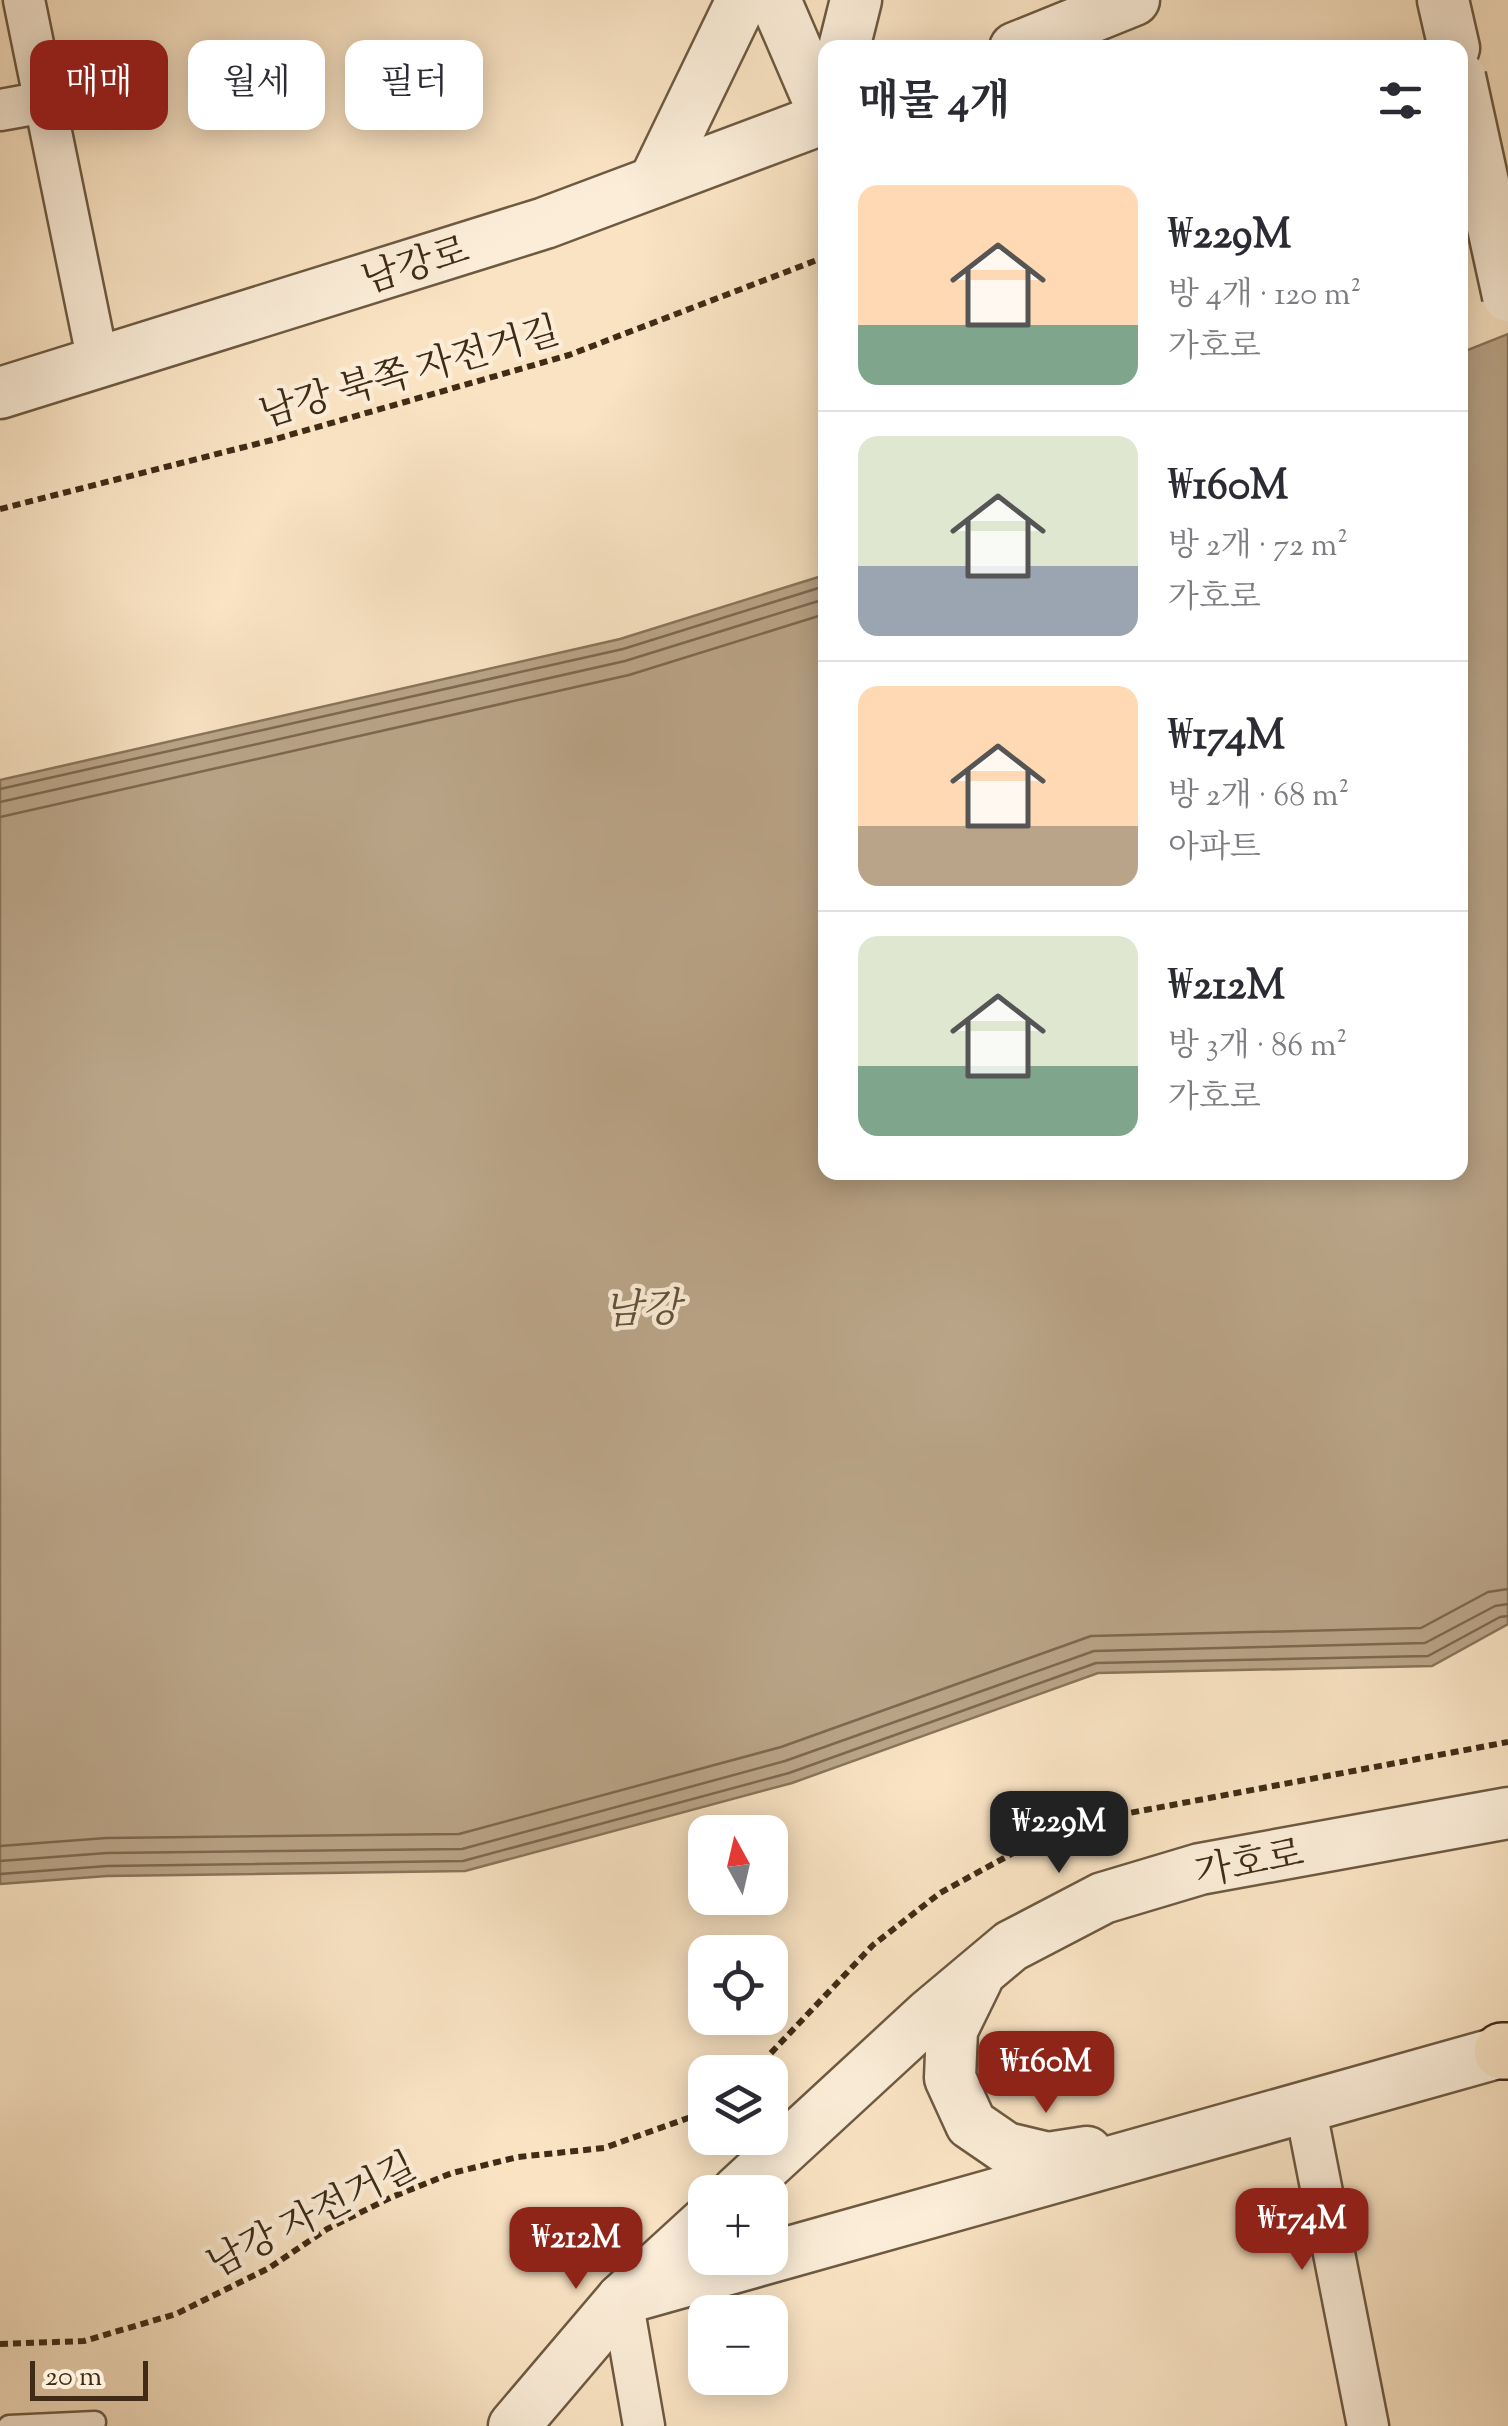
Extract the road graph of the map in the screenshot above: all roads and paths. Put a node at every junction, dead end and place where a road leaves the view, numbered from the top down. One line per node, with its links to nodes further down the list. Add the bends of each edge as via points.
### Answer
1 (24, 0): 7 (street)
2 (742, 0): 17 (street)
3 (775, 0): 11 (street)
4 (856, 0): 8 (street)
5 (1134, 0): 9 (street)
6 (1443, 0): 10 (street)
7 (32, 40)
8 (846, 40)
9 (1035, 40)
10 (1452, 40)
11 (818, 101)
12 (30, 105): 13 (street)
13 (0, 110)
14 (1468, 114): 19 (street, bridge)
15 (818, 120): 17 (street, 남강로)
16 (51, 130): 20 (street)
17 (654, 182): 20 (street, 남강로, via 545,224)
18 (818, 260): 22 (path, 남강 북쪽 자전거길, via 569,355)
19 (1508, 296)
20 (98, 362): 21 (street, 남강로)
21 (0, 393)
22 (0, 509)
23 (1508, 1812): 24 (street, 가호로, via 1200,1869 1103,1898 1011,1946)
24 (981, 1971): 28 (street, via 952,2030 950,2078 971,2124 1006,2148 1048,2158); 29 (street, 가호로)
25 (1506, 2051): 26 (street)
26 (1305, 2106): 28 (street); 37 (street)
27 (688, 2118): 32 (path, 남강 자전거길, via 604,2148 452,2172 327,2229 269,2268 176,2314 84,2340)
28 (1216, 2132): 31 (street)
29 (756, 2175)
30 (688, 2238): 31 (street)
31 (622, 2299): 35 (street); 36 (street)
32 (0, 2344)
33 (94, 2422): 34 (lane)
34 (9, 2426)
35 (514, 2426)
36 (644, 2426)
37 (1368, 2426)

